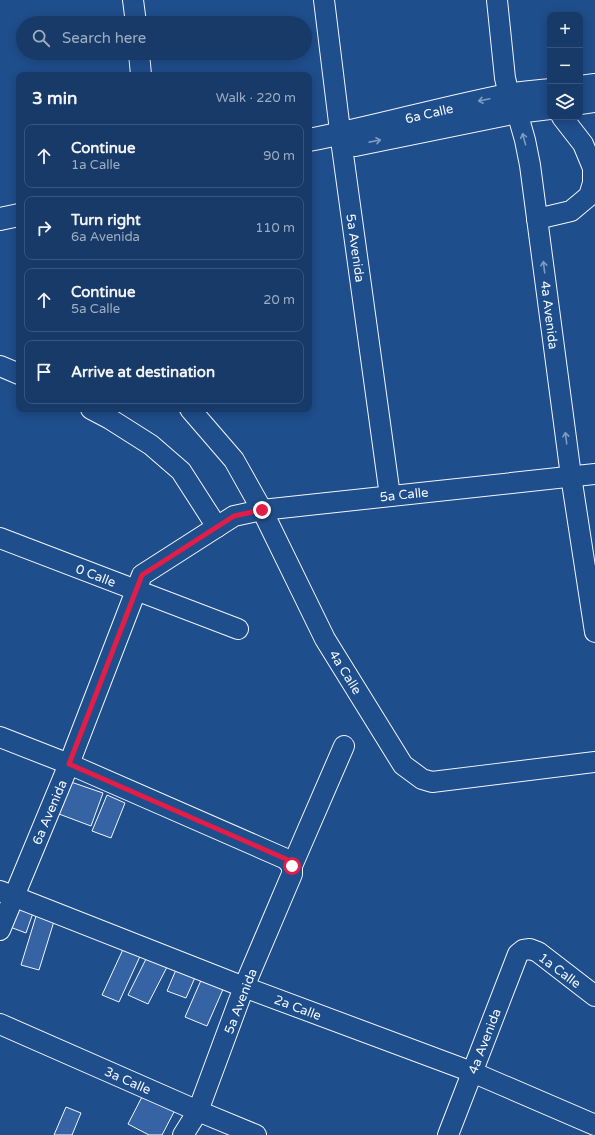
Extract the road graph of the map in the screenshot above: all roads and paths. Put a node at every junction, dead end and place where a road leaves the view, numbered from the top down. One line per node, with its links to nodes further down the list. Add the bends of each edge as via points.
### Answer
1 (133, 0): 4 (street)
2 (324, 0): 16 (street, 5a Avenida)
3 (497, 0): 12 (street, 4a Avenida, via 505,78)
4 (135, 16)
5 (140, 60): 6 (street)
6 (141, 72)
7 (595, 85): 8 (main road)
8 (583, 87)
9 (547, 91): 12 (main road, 6a Calle)
10 (595, 101): 11 (main road)
11 (583, 103)
12 (513, 104): 13 (main road, 6a Calle); 16 (main road, 6a Calle, via 424,113); 22 (street, 4a Avenida, one-way to 12, via 525,140)
13 (547, 108)
14 (564, 120): 22 (street, via 584,144 593,168 593,183 589,196 571,211)
15 (312, 140): 16 (main road, 6a Calle)
16 (342, 141): 17 (main road, 6a Calle); 29 (street, 5a Avenida)
17 (312, 153)
18 (16, 201): 19 (main road)
19 (0, 205)
20 (16, 216): 21 (main road)
21 (0, 219)
22 (538, 220): 28 (street, 4a Avenida, one-way to 22)
23 (0, 366): 24 (street)
24 (16, 373)
25 (96, 412): 31 (street, via 151,445 181,471)
26 (193, 412): 30 (street, 4a Calle, via 234,460)
27 (595, 474): 28 (street, 5a Calle)
28 (571, 476): 29 (street, 5a Calle); 35 (street, 4a Avenida)
29 (390, 496): 30 (street, 5a Calle)
30 (262, 510): 31 (street, 5a Calle, via 234,516); 38 (street, 4a Calle, via 325,639 403,765 422,779 432,782)
31 (217, 527): 33 (street, 6a Avenida, via 142,575)
32 (0, 538): 33 (street, 0 Calle)
33 (136, 591): 34 (street, 0 Calle); 39 (street, 6a Avenida)
34 (238, 629)
35 (595, 632)
36 (0, 737): 39 (street)
37 (344, 746): 40 (street, 5a Avenida)
38 (595, 762)
39 (69, 764): 40 (street, via 286,859); 41 (street, 6a Avenida)
40 (292, 866): 44 (street, 5a Avenida, via 292,874)
41 (7, 893): 42 (street, 6a Avenida); 44 (street, 2a Calle)
42 (0, 930)
43 (523, 950): 45 (street, 1a Calle, via 538,952); 47 (street, 4a Avenida, via 518,954)
44 (244, 987): 47 (street, 2a Calle); 48 (street, 5a Avenida)
45 (595, 996)
46 (0, 1024): 48 (street, 3a Calle)
47 (472, 1072): 49 (street, 2a Calle); 52 (street, 4a Avenida)
48 (198, 1111): 50 (street, 5a Avenida); 51 (street, 3a Calle)
49 (595, 1126)
50 (183, 1135)
51 (256, 1135)
52 (448, 1135)

